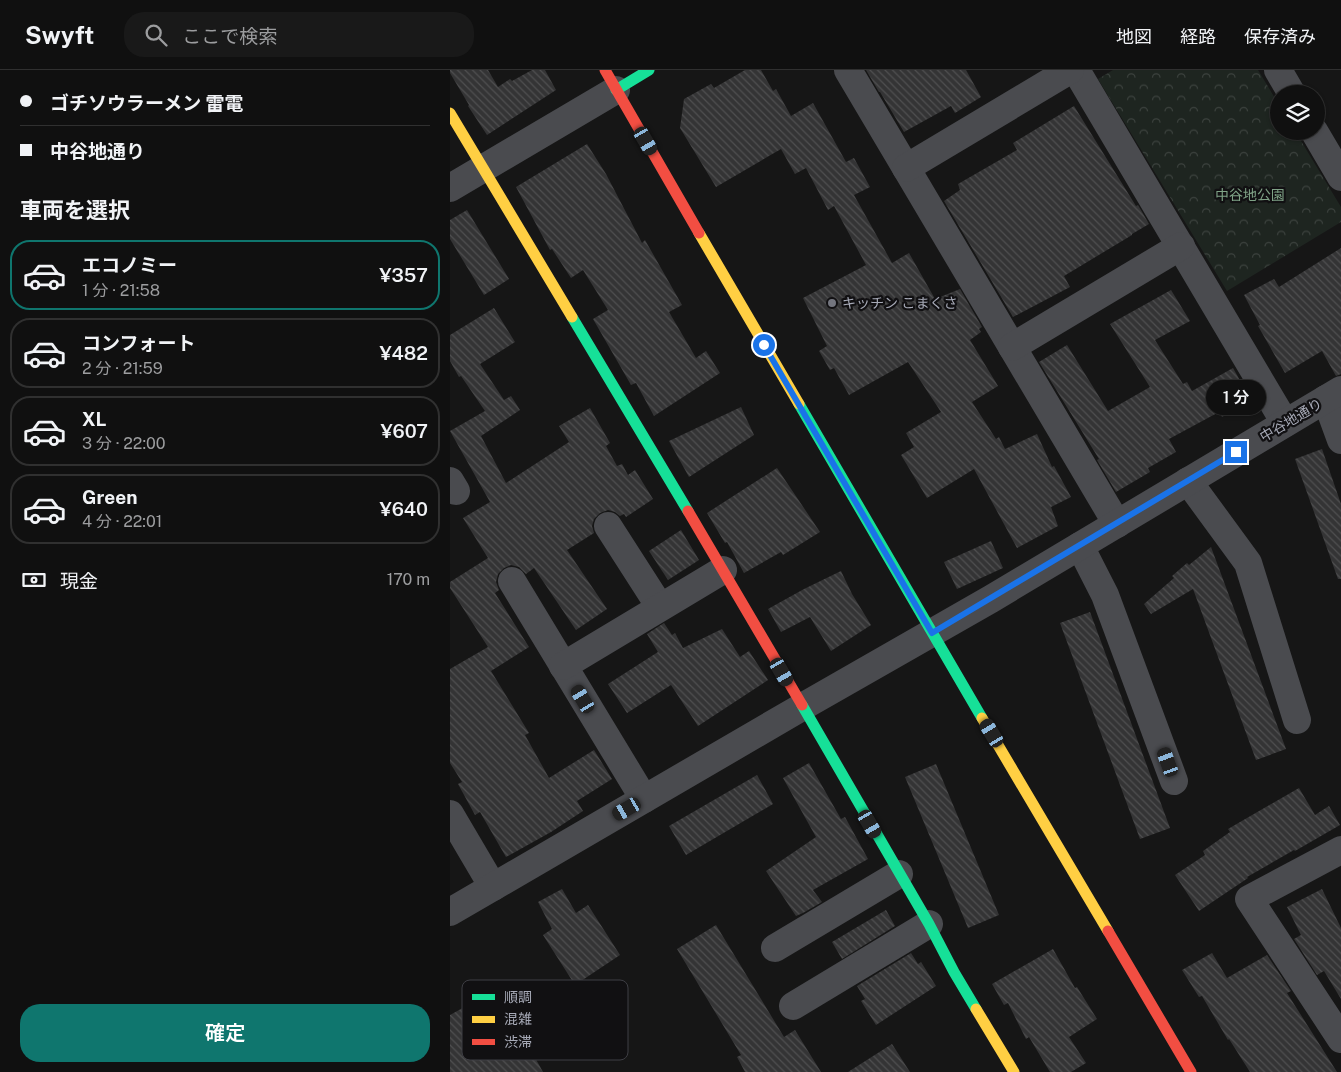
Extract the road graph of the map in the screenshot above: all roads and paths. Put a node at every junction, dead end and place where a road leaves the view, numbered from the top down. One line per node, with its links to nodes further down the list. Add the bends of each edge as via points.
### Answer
1 (649, 70): 6 (street)
2 (848, 70): 11 (street)
3 (1070, 70): 11 (street)
4 (1076, 70): 14 (street)
5 (1278, 70): 7 (street)
6 (610, 80): 10 (street); 26 (street)
7 (1287, 85)
8 (450, 112): 10 (street)
9 (1319, 140): 12 (street)
10 (483, 168): 13 (street); 23 (street)
11 (906, 168): 15 (street)
12 (1341, 177)
13 (450, 188)
14 (1181, 246): 15 (street); 17 (street)
15 (1012, 347): 20 (street)
16 (1334, 394): 17 (street, 中谷地通り); 18 (street)
17 (1285, 423): 19 (street, 中谷地通り)
18 (1341, 440)
19 (1188, 482): 20 (street, 中谷地通り); 29 (street, via 1248,563)
20 (1117, 524): 22 (street, 中谷地通り)
21 (608, 526): 25 (street)
22 (1080, 546): 26 (street, 中谷地通り); 30 (street, via 1105,595)
23 (722, 570): 25 (street); 28 (street)
24 (512, 581): 27 (street)
25 (660, 607): 27 (street)
26 (932, 633): 28 (street, 中谷地通り); 42 (street)
27 (563, 666): 31 (street)
28 (802, 707): 31 (street, 中谷地通り); 34 (street)
29 (1297, 720)
30 (1174, 781)
31 (644, 800): 35 (street, 中谷地通り)
32 (450, 814): 35 (street)
33 (1341, 850): 40 (street, via 1249,899)
34 (900, 874): 37 (street); 38 (street)
35 (493, 887): 36 (street, 中谷地通り)
36 (450, 912)
37 (929, 924): 39 (street); 41 (street)
38 (775, 948)
39 (793, 1006)
40 (1341, 1039)
41 (1014, 1072)
42 (1191, 1072)

